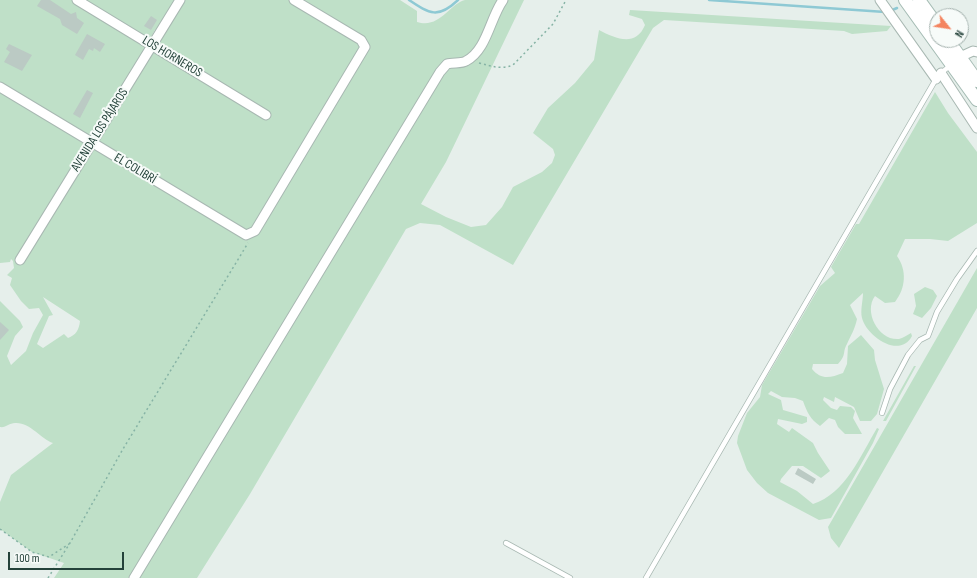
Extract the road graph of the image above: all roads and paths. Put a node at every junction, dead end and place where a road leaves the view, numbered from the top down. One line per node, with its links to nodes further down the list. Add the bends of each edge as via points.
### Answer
1 (77, 0): 10 (street, LOS HORNEROS)
2 (180, 0): 10 (street, AVENIDA LOS PÁJAROS)
3 (294, 0): 22 (street, via 361,40 364,47)
4 (503, 0): 14 (street, via 484,39 472,56)
5 (566, 0): 14 (path, via 553,24 513,65 496,68 472,61)
6 (880, 0): 15 (street)
7 (905, 0): 13 (main road)
8 (919, 0): 9 (main road)
9 (929, 14)
10 (152, 45): 19 (street, LOS HORNEROS); 21 (street, AVENIDA LOS PÁJAROS)
11 (951, 48): 13 (main road)
12 (977, 52): 13 (street, via 973,51)
13 (956, 61): 15 (lane); 16 (main road); 18 (main road)
14 (464, 62): 30 (street, via 447,64 440,72)
15 (938, 76): 20 (street); 32 (lane)
16 (977, 80)
17 (0, 87): 21 (street, EL COLIBRÍ)
18 (977, 100)
19 (266, 115)
20 (977, 128)
21 (92, 143): 22 (street, EL COLIBRÍ, via 246,235); 24 (street, AVENIDA LOS PÁJAROS)
22 (253, 233): 27 (path, via 123,449)
23 (977, 251): 25 (lane, via 937,312 928,336 920,340 908,356 890,389)
24 (20, 260)
25 (882, 413)
26 (0, 529): 27 (path, via 32,552 49,557)
27 (70, 543): 29 (path)
28 (506, 543): 31 (lane)
29 (48, 578)
30 (134, 578)
31 (570, 578)
32 (646, 578)

